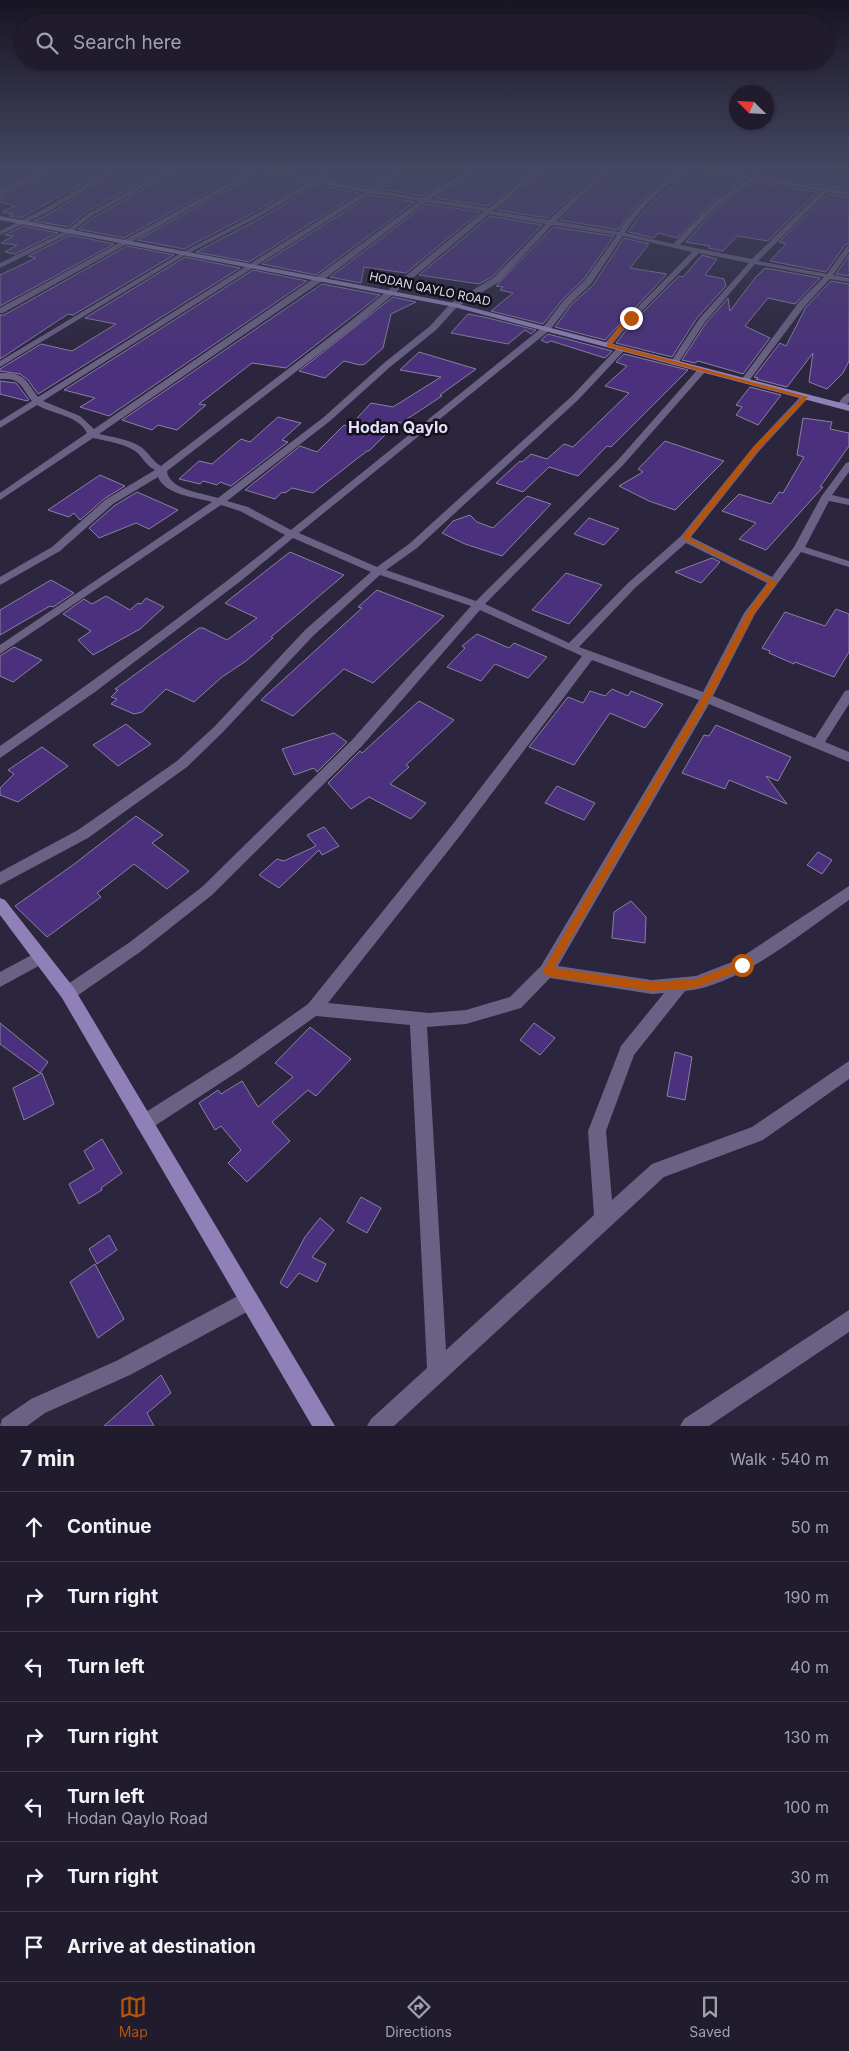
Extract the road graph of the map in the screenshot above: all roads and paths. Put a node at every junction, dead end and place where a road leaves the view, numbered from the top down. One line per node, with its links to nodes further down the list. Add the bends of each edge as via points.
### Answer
1 (65, 234): 18 (street)
2 (77, 234): 12 (street, HODAN QAYLO ROAD)
3 (138, 234): 12 (street)
4 (222, 234): 16 (street)
5 (304, 234): 19 (street)
6 (380, 234): 21 (street)
7 (461, 234): 23 (street)
8 (540, 234): 24 (street, via 496,280)
9 (621, 234): 13 (street); 26 (street, via 588,282)
10 (686, 234): 13 (street)
11 (782, 234): 17 (street)
12 (123, 242): 16 (street, HODAN QAYLO ROAD); 25 (street)
13 (675, 246): 15 (street)
14 (849, 247): 20 (street)
15 (697, 251): 17 (street); 27 (street, via 621,327)
16 (183, 254): 19 (street, HODAN QAYLO ROAD); 29 (street)
17 (754, 261): 20 (street); 30 (street, via 702,321)
18 (0, 266)
19 (251, 268): 21 (street, HODAN QAYLO ROAD); 38 (street)
20 (830, 276): 22 (street); 35 (street, via 802,304)
21 (319, 279): 23 (street, HODAN QAYLO ROAD); 41 (street)
22 (849, 280)
23 (390, 293): 24 (street, HODAN QAYLO ROAD); 43 (street)
24 (454, 305): 26 (street, HODAN QAYLO ROAD); 46 (street, via 433,328 327,419)
25 (0, 311)
26 (547, 328): 27 (street, HODAN QAYLO ROAD); 48 (street)
27 (608, 345): 28 (street, HODAN QAYLO ROAD)
28 (621, 349): 30 (street, HODAN QAYLO ROAD); 52 (street, via 568,405 413,546)
29 (11, 359): 31 (street); 34 (street, via 17,364)
30 (674, 363): 32 (street, HODAN QAYLO ROAD)
31 (0, 365)
32 (702, 370): 35 (street, HODAN QAYLO ROAD); 55 (street, via 621,462)
33 (0, 376): 34 (street)
34 (15, 376): 38 (street, via 28,386)
35 (745, 380): 37 (street, HODAN QAYLO ROAD)
36 (849, 396): 39 (street)
37 (805, 397): 39 (street, HODAN QAYLO ROAD); 49 (street, via 757,448)
38 (38, 402): 40 (street); 41 (street, via 77,417 90,426)
39 (845, 407)
40 (0, 425)
41 (93, 435): 43 (street, via 128,444 139,450 150,464); 44 (street)
42 (849, 465): 45 (street)
43 (162, 470): 46 (street, via 165,483 172,487); 53 (street, via 109,502 56,549)
44 (0, 497)
45 (826, 497): 47 (street); 50 (street)
46 (219, 502): 48 (street, via 244,509); 57 (street)
47 (849, 502)
48 (292, 534): 52 (street); 62 (street, via 175,626)
49 (685, 538): 54 (street); 56 (street, via 631,586)
50 (799, 548): 51 (street); 54 (street)
51 (849, 564)
52 (378, 571): 55 (street); 64 (street, via 309,633 219,730 182,764 82,834)
53 (0, 582)
54 (773, 582): 60 (street, via 750,613)
55 (478, 605): 56 (street); 71 (street, via 357,743 207,891)
56 (571, 648): 58 (street)
57 (0, 650)
58 (590, 655): 60 (street); 72 (street)
59 (849, 694): 61 (street)
60 (706, 698): 61 (street); 68 (street)
61 (818, 743): 63 (street)
62 (0, 753)
63 (849, 757)
64 (0, 879)
65 (849, 892): 70 (street, via 742,965 696,983)
66 (0, 904): 67 (street)
67 (41, 957): 69 (street); 71 (street)
68 (547, 972): 70 (street, via 652,987); 73 (street, via 515,1003 466,1018)
69 (0, 980)
70 (680, 985): 76 (street, via 627,1052 596,1131)
71 (68, 993): 75 (street)
72 (314, 1009): 73 (street); 75 (street)
73 (418, 1019): 79 (street)
74 (849, 1069): 76 (street, via 757,1134 658,1170)
75 (144, 1123): 77 (street)
76 (604, 1218): 79 (street)
77 (249, 1300): 80 (street, via 122,1368 38,1406); 81 (street)
78 (849, 1320): 83 (street)
79 (437, 1372): 82 (street)
80 (9, 1426)
81 (324, 1426)
82 (378, 1426)
83 (691, 1426)

